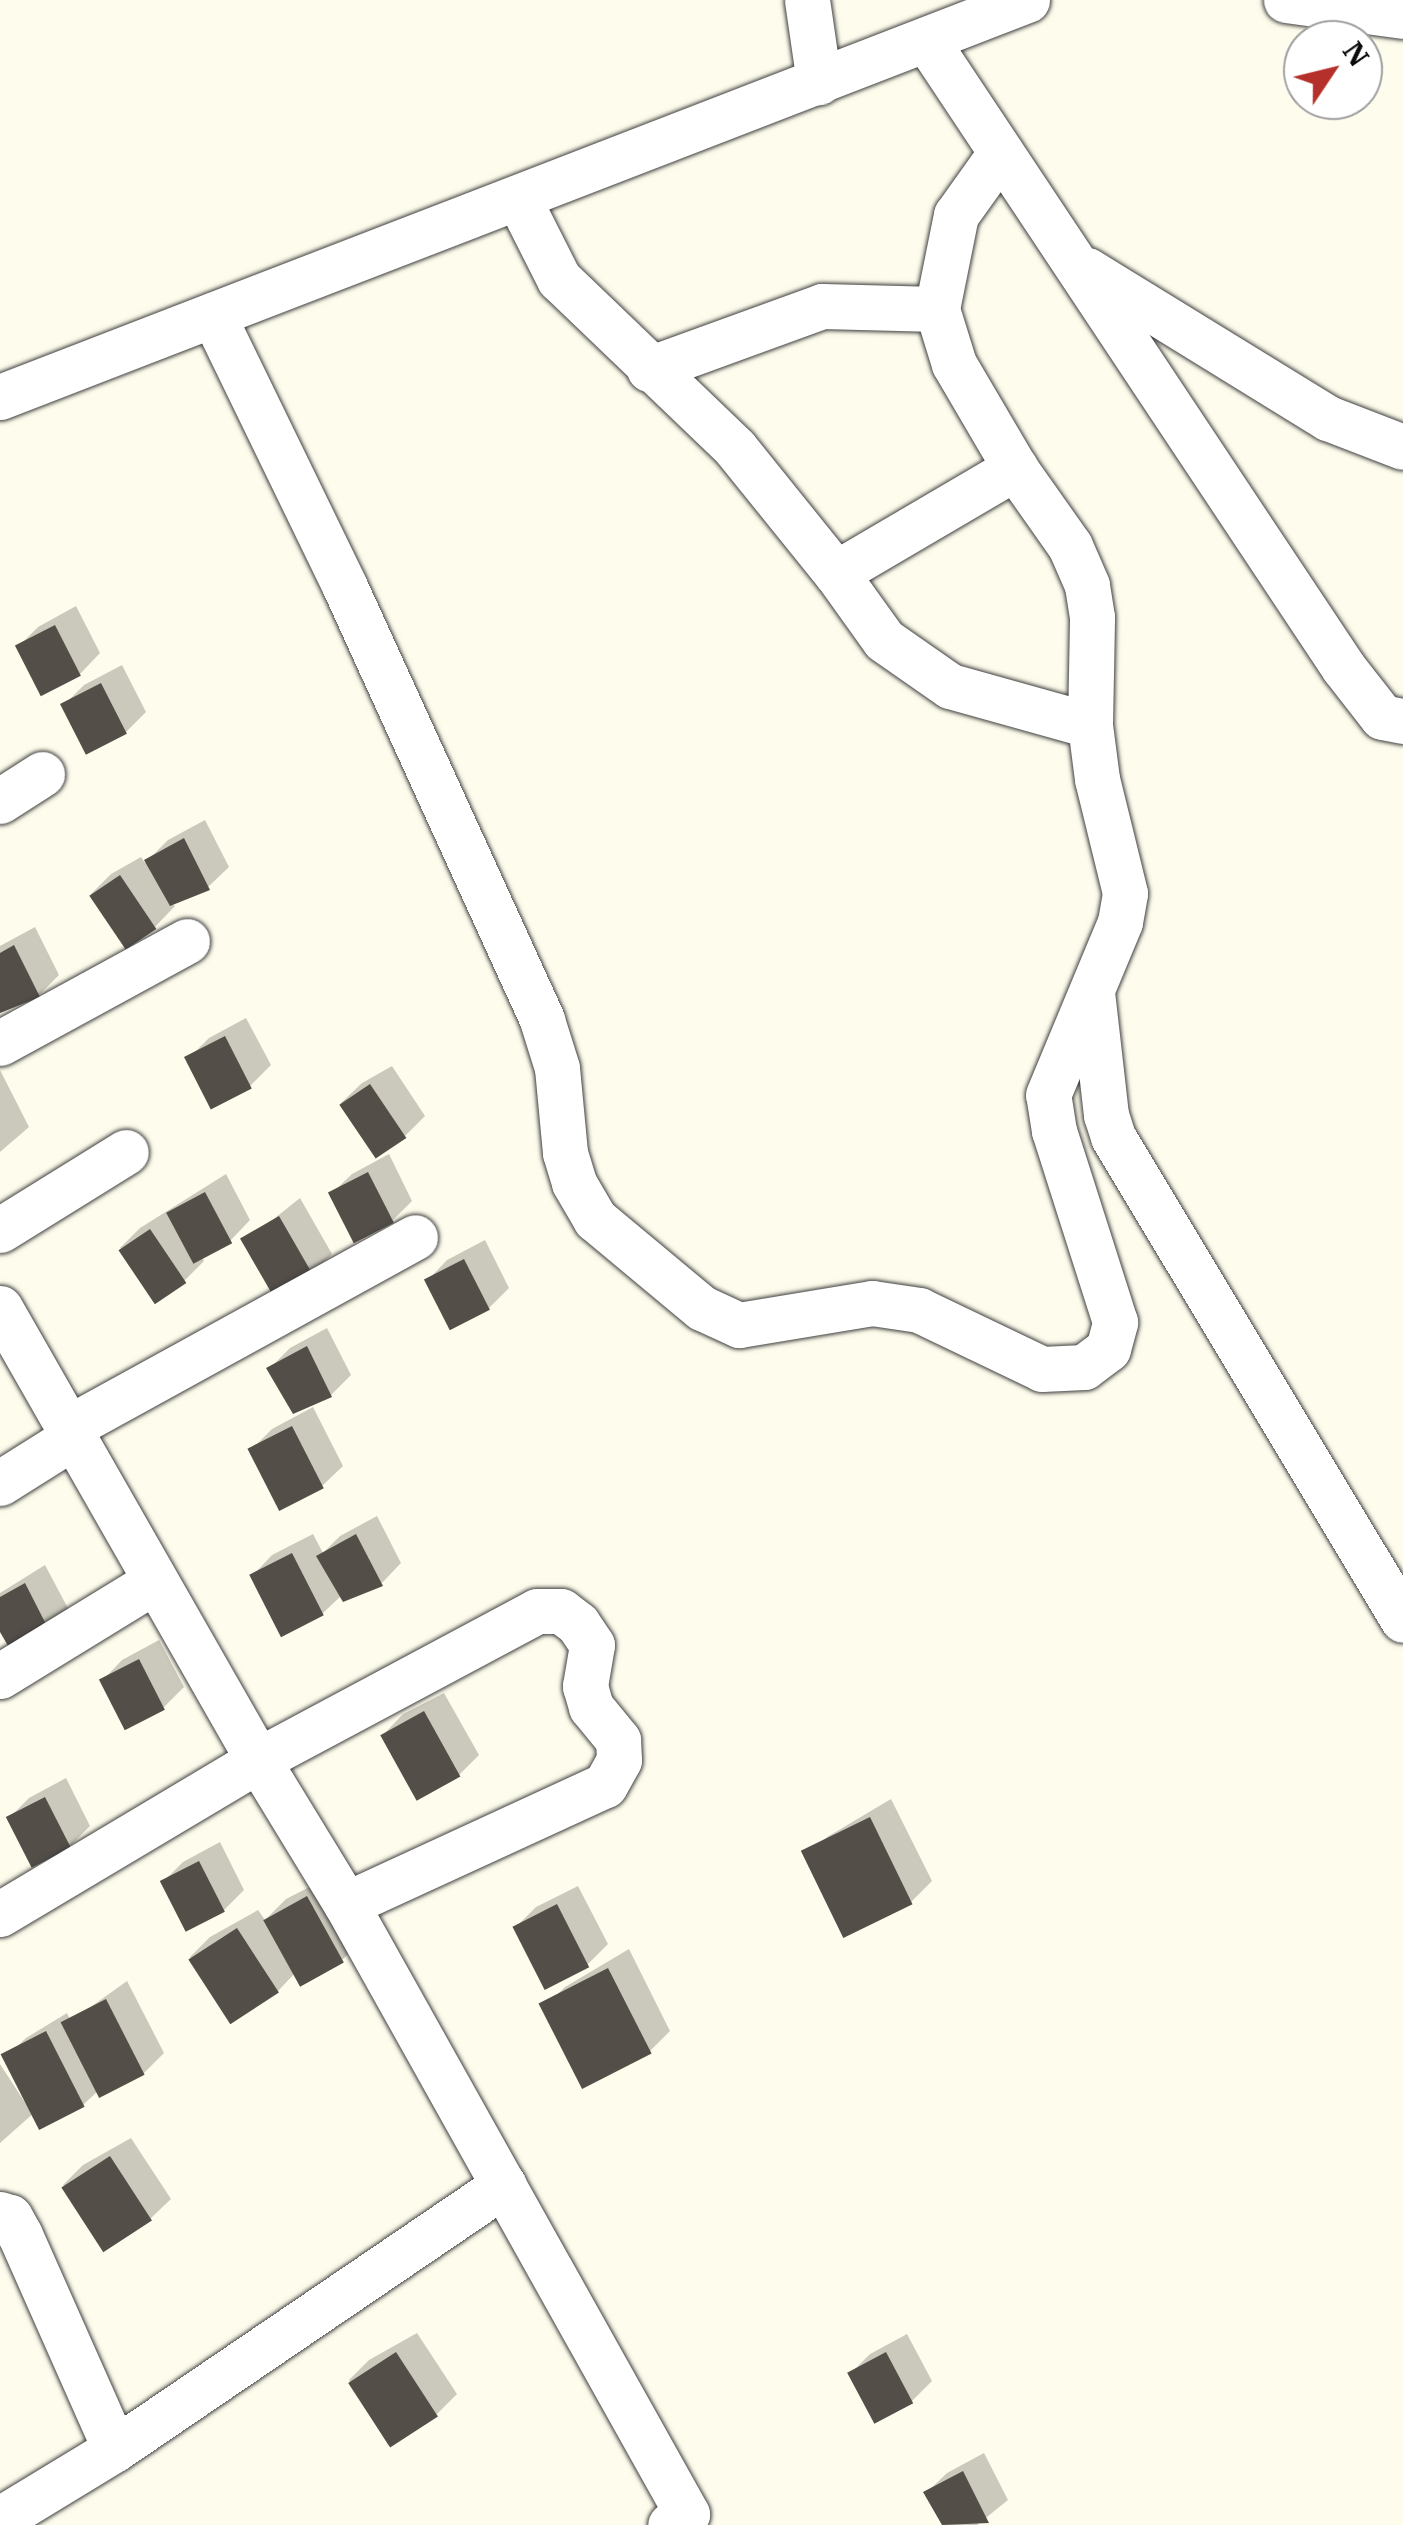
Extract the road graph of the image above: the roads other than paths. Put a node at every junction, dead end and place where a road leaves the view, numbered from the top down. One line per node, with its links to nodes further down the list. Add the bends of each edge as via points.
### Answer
1 (807, 0): 8 (street)
2 (1027, 0): 7 (street)
3 (1286, 0): 6 (street)
4 (1396, 0): 5 (street)
5 (1403, 4)
6 (1403, 16)
7 (926, 41): 8 (street); 9 (street)
8 (819, 82): 10 (street)
9 (1001, 152): 11 (street); 12 (street, via 956,214)
10 (518, 198): 13 (street); 14 (street, via 559,279)
11 (1073, 261): 16 (street, via 1328,418); 19 (street, via 1343,667 1382,716)
12 (937, 309): 14 (street, via 822,306); 17 (street, via 954,364)
13 (213, 315): 15 (street); 24 (street, via 542,1020 574,1183 594,1219 702,1308 739,1325 872,1302 919,1310 1042,1369 1084,1367 1098,1358 1108,1349 1115,1322 1048,1096)
14 (650, 369): 18 (street, via 735,448)
15 (0, 397)
16 (1403, 446)
17 (1015, 468): 18 (street); 20 (street, via 1070,546 1086,585 1092,617)
18 (836, 572): 20 (street, via 884,640 950,686)
19 (1403, 721)
20 (1090, 725): 24 (street, via 1126,893)
21 (42, 774): 22 (street)
22 (0, 801)
23 (187, 941): 25 (street)
24 (1092, 990): 33 (street, via 1113,1137)
25 (0, 1043)
26 (126, 1152): 27 (street)
27 (0, 1230)
28 (416, 1237): 30 (street)
29 (0, 1308): 30 (street)
30 (70, 1432): 31 (street); 32 (street)
31 (0, 1484)
32 (155, 1581): 34 (street); 35 (street)
33 (1403, 1620)
34 (0, 1676)
35 (258, 1760): 36 (street); 36 (street, via 536,1611 561,1611 585,1634 592,1646 584,1686 591,1708 618,1740 619,1760 605,1785); 37 (street)
36 (346, 1904): 38 (street)
37 (0, 1914)
38 (504, 2185): 40 (street); 42 (street)
39 (0, 2214): 40 (street, via 20,2235)
40 (115, 2449): 41 (street)
41 (0, 2519)
42 (683, 2522)

